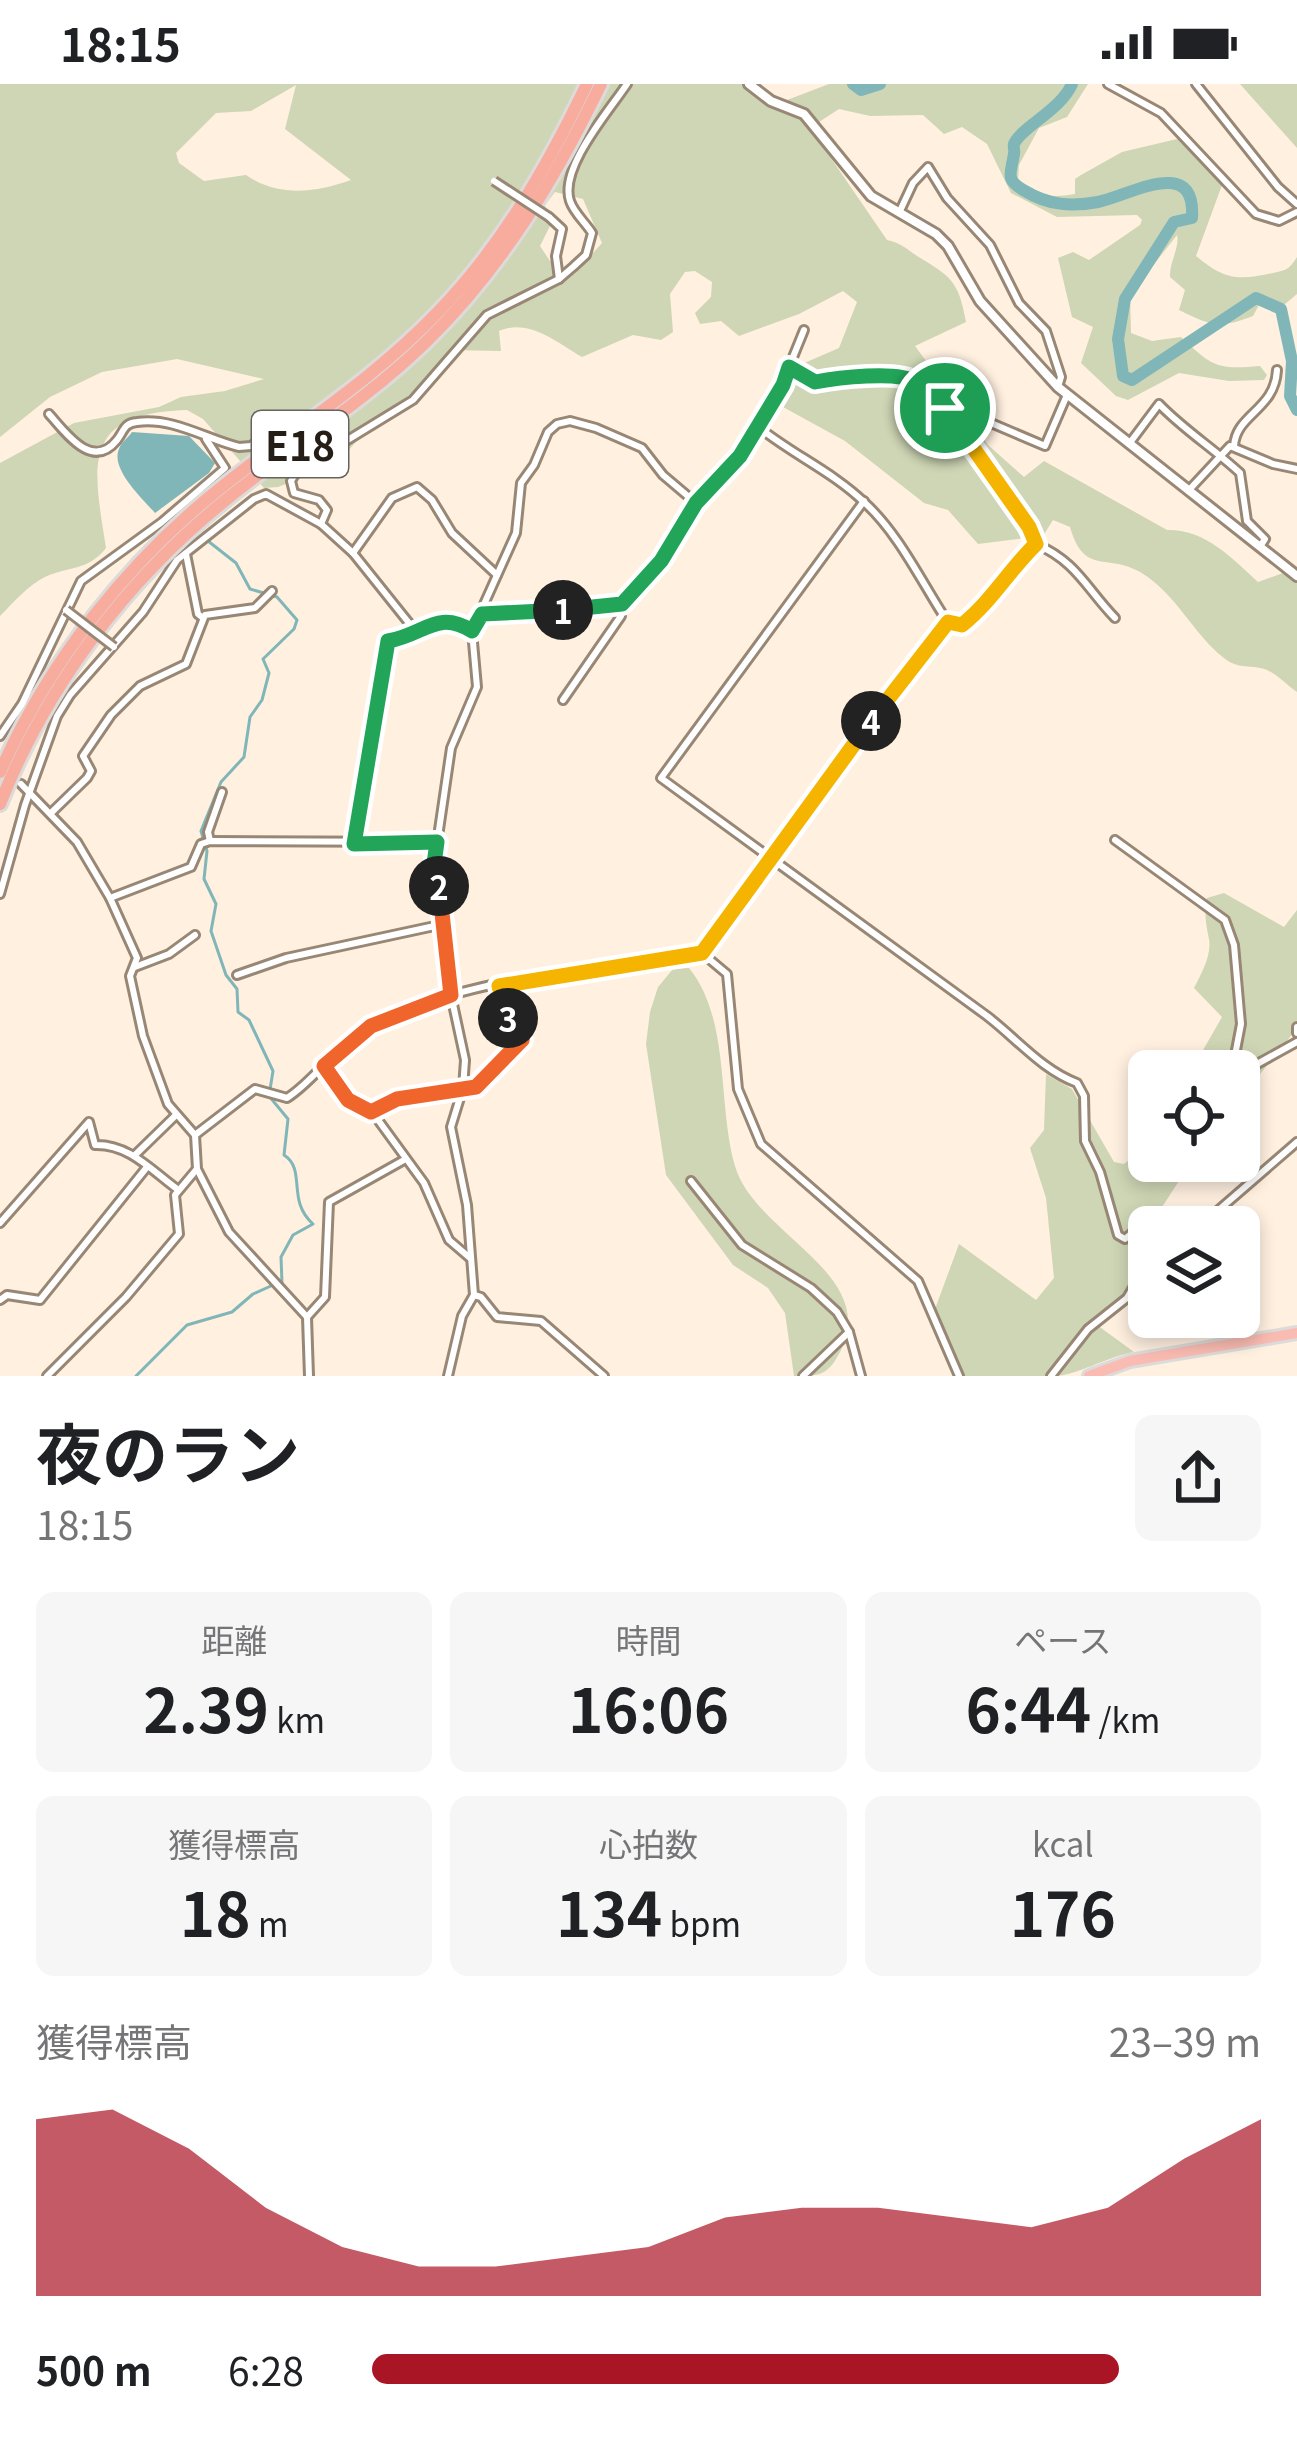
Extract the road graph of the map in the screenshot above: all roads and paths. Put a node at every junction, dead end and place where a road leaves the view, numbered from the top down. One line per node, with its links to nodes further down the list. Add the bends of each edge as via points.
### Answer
1 (587, 84): 47 (highway, E18, via 517,213 458,290 380,367 150,552 69,651)
2 (601, 84): 51 (highway, E18, via 528,219 457,310 376,386 203,519 118,606 44,713)
3 (627, 84): 10 (street, via 572,171 570,200 591,244)
4 (748, 84): 9 (street, via 804,114 860,187)
5 (1108, 84): 8 (street, via 1161,112 1256,214 1288,220)
6 (1196, 84): 8 (street)
7 (494, 181): 10 (street, bridge, via 562,229)
8 (1297, 208)
9 (899, 213): 14 (street, via 948,245 980,301); 14 (street, via 928,167 1046,331)
10 (559, 279): 23 (street, via 487,315 413,400)
11 (804, 330): 12 (street)
12 (789, 367): 16 (street, via 815,382 903,377); 18 (street)
13 (1276, 370): 21 (street, via 1272,395 1237,431)
14 (1058, 387): 15 (street)
15 (1067, 395): 16 (street, via 1045,446 955,398); 20 (street)
16 (945, 408): 29 (street)
17 (49, 415): 19 (street, via 86,452 105,449 135,422)
18 (756, 425): 26 (street); 27 (street, via 740,456)
19 (206, 439): 23 (street, bridge, via 251,446 287,418); 37 (street, via 225,468 81,580)
20 (1129, 443): 22 (street, via 1159,404); 25 (street)
21 (1234, 446): 22 (street); 24 (street)
22 (1220, 456): 25 (street); 30 (street, via 1244,478 1247,521 1265,539)
23 (318, 460): 28 (street, via 291,481 294,493 327,510)
24 (1297, 469)
25 (1189, 490): 30 (street)
26 (864, 501): 41 (street); 57 (street, via 661,778)
27 (696, 503): 33 (street, via 642,448 596,428 557,424 521,483 516,533); 36 (street, via 661,561)
28 (321, 524): 31 (street, via 266,494); 32 (street)
29 (1036, 544): 40 (street, via 1062,555); 41 (street, via 990,603 962,625)
30 (1261, 545): 34 (street)
31 (185, 552): 39 (street); 44 (street)
32 (353, 553): 33 (street, via 392,498 417,488); 43 (street)
33 (497, 574): 38 (street)
34 (1297, 576)
35 (272, 591): 39 (street, via 255,608)
36 (622, 604): 38 (street); 45 (street)
37 (66, 610): 44 (street, bridge); 46 (street)
38 (482, 614): 42 (street)
39 (203, 618): 52 (street, via 186,664 140,686 111,715 83,756 87,778)
40 (1115, 618)
41 (948, 622): 57 (street)
42 (472, 631): 43 (street, via 444,620); 55 (street, via 477,687 451,748)
43 (417, 633): 56 (street, via 388,641)
44 (114, 647): 50 (street, via 57,716)
45 (563, 700)
46 (0, 736)
47 (0, 772)
48 (21, 784): 50 (street)
49 (222, 792): 54 (street)
50 (31, 795): 52 (street); 58 (street)
51 (0, 804)
52 (50, 813): 59 (street)
53 (1115, 840): 68 (street, via 1225,920 1234,945)
54 (210, 842): 56 (street); 59 (street, via 191,867)
55 (437, 842): 56 (street); 60 (street)
56 (354, 844)
57 (770, 859): 62 (street); 84 (street, via 1003,1028 1054,1075 1077,1083 1084,1141 1118,1235)
58 (0, 894)
59 (110, 898): 63 (street)
60 (444, 924): 64 (street); 66 (street)
61 (195, 935): 63 (street)
62 (702, 953): 65 (street); 101 (street, via 727,974 738,1089 760,1144 918,1281)
63 (135, 967): 73 (street, via 130,976 143,1036)
64 (236, 975)
65 (499, 986): 66 (street); 71 (street, via 522,1040 476,1087)
66 (451, 995): 70 (street, via 371,1026); 71 (street)
67 (1297, 1042): 69 (street)
68 (1238, 1050)
69 (1260, 1061)
70 (324, 1066): 72 (street, via 348,1100); 74 (street, via 287,1098 255,1090)
71 (463, 1088): 72 (street, via 397,1099); 85 (street, via 452,1127)
72 (371, 1112): 77 (street)
73 (175, 1116): 74 (street); 76 (street)
74 (195, 1136): 79 (street)
75 (1297, 1142): 82 (street)
76 (135, 1156): 78 (street); 83 (street, via 95,1145 88,1122)
77 (404, 1160): 85 (street, via 424,1183 449,1240); 89 (street, via 329,1202 325,1297)
78 (147, 1167): 81 (street); 88 (street, via 40,1300)
79 (197, 1169): 81 (street); 89 (street, via 230,1232)
80 (691, 1180): 90 (street, via 742,1245 811,1288)
81 (177, 1189): 95 (street, via 178,1234)
82 (1223, 1206)
83 (0, 1223)
84 (1128, 1238)
85 (472, 1260): 86 (street)
86 (474, 1295): 97 (street); 98 (street, via 497,1317 542,1322)
87 (1128, 1296): 102 (street)
88 (0, 1301)
89 (307, 1317): 96 (street)
90 (850, 1331): 99 (street); 100 (street)
91 (1297, 1333): 93 (highway)
92 (1248, 1338): 93 (street)
93 (1252, 1341): 94 (highway, via 1130,1361)
94 (1096, 1375)
95 (47, 1376)
96 (309, 1376)
97 (448, 1376)
98 (604, 1376)
99 (803, 1376)
100 (861, 1376)
101 (959, 1376)
102 (1052, 1376)

